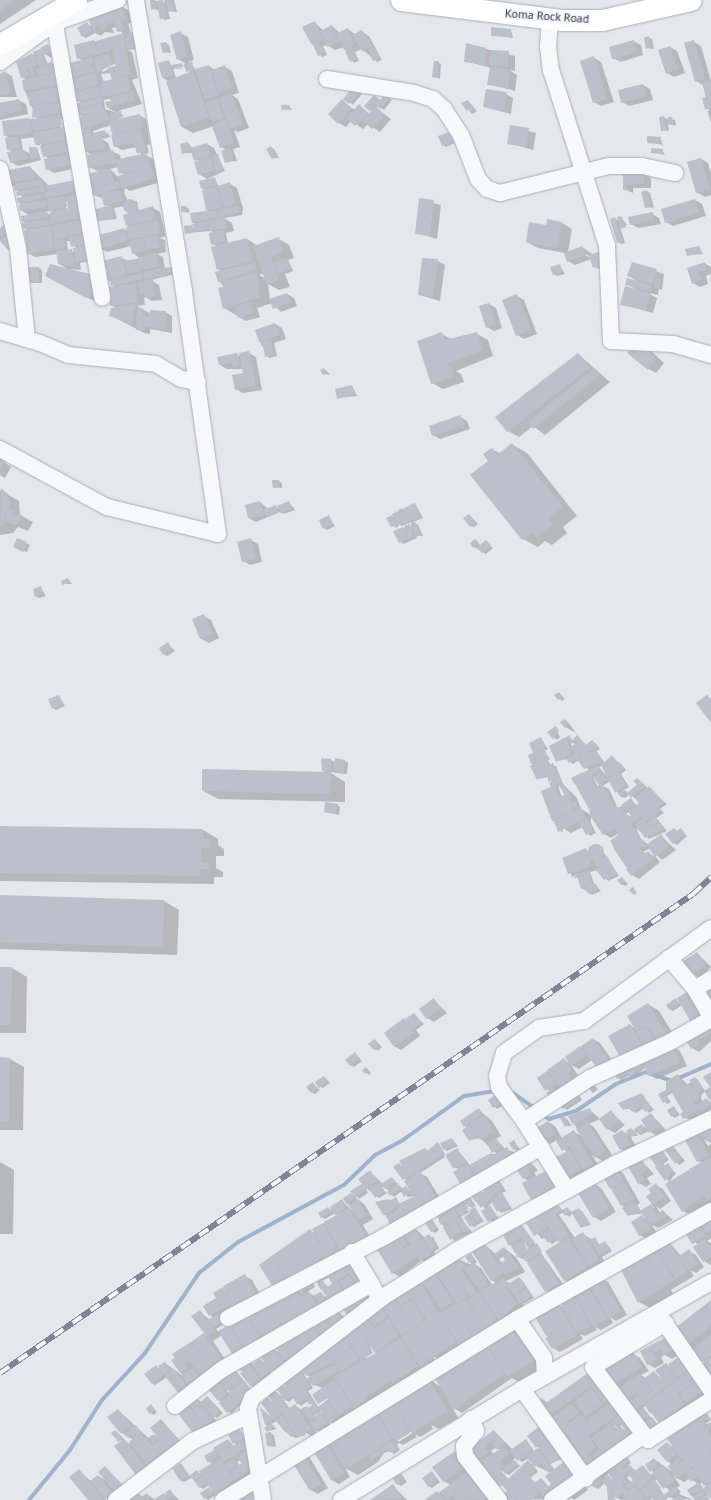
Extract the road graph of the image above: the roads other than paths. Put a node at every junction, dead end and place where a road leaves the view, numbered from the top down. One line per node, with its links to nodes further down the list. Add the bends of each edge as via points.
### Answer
1 (76, 0): 6 (main road)
2 (118, 0): 6 (street)
3 (136, 0): 18 (street)
4 (402, 0): 7 (main road, Koma Rock Road)
5 (691, 0): 7 (main road, Koma Rock Road, via 602,20)
6 (53, 18): 8 (main road); 9 (street); 14 (street)
7 (550, 19): 12 (street, via 551,70)
8 (0, 44)
9 (0, 62)
10 (327, 79): 12 (street, via 433,99 444,109 461,135 478,179 487,189 500,193 515,192)
11 (0, 169): 16 (street, via 18,248)
12 (584, 172): 13 (street, via 609,166 642,166); 17 (street, via 607,245 611,341 673,344)
13 (675, 173)
14 (102, 298)
15 (0, 331): 16 (street)
16 (28, 339): 18 (street, via 83,358 126,359 156,364 181,379)
17 (711, 355)
18 (198, 382): 19 (street, via 218,534 107,507)
19 (0, 449)
20 (711, 928): 21 (street)
21 (669, 958): 23 (street); 26 (street, via 584,1022 539,1028 504,1053 498,1070 499,1087)
22 (711, 979): 23 (street)
23 (695, 989): 24 (street)
24 (711, 1018): 26 (street, via 670,1042 590,1078)
25 (711, 1119): 28 (street)
26 (524, 1121): 27 (street)
27 (541, 1148): 28 (street); 30 (street)
28 (567, 1190): 33 (street, via 456,1251)
29 (711, 1212): 36 (street)
30 (352, 1252): 32 (street); 35 (street)
31 (711, 1282): 34 (street)
32 (372, 1284): 33 (street); 41 (street, via 222,1370)
33 (380, 1299): 42 (street, via 252,1398)
34 (661, 1317): 37 (street); 39 (street); 44 (street, via 593,1368)
35 (228, 1318)
36 (518, 1319): 37 (street, via 544,1358); 45 (street)
37 (546, 1376): 38 (street)
38 (522, 1389): 43 (street); 46 (street)
39 (711, 1390)
40 (711, 1400): 44 (street)
41 (175, 1406)
42 (249, 1414): 45 (street); 47 (street, via 193,1441)
43 (471, 1419): 50 (street); 51 (street, via 476,1431 464,1446 465,1456)
44 (648, 1440): 46 (street, via 641,1437)
45 (259, 1477): 48 (street); 49 (street)
46 (586, 1479): 52 (street)
47 (116, 1500)
48 (224, 1500)
49 (263, 1500)
50 (340, 1500)
51 (499, 1500)
52 (552, 1500)

